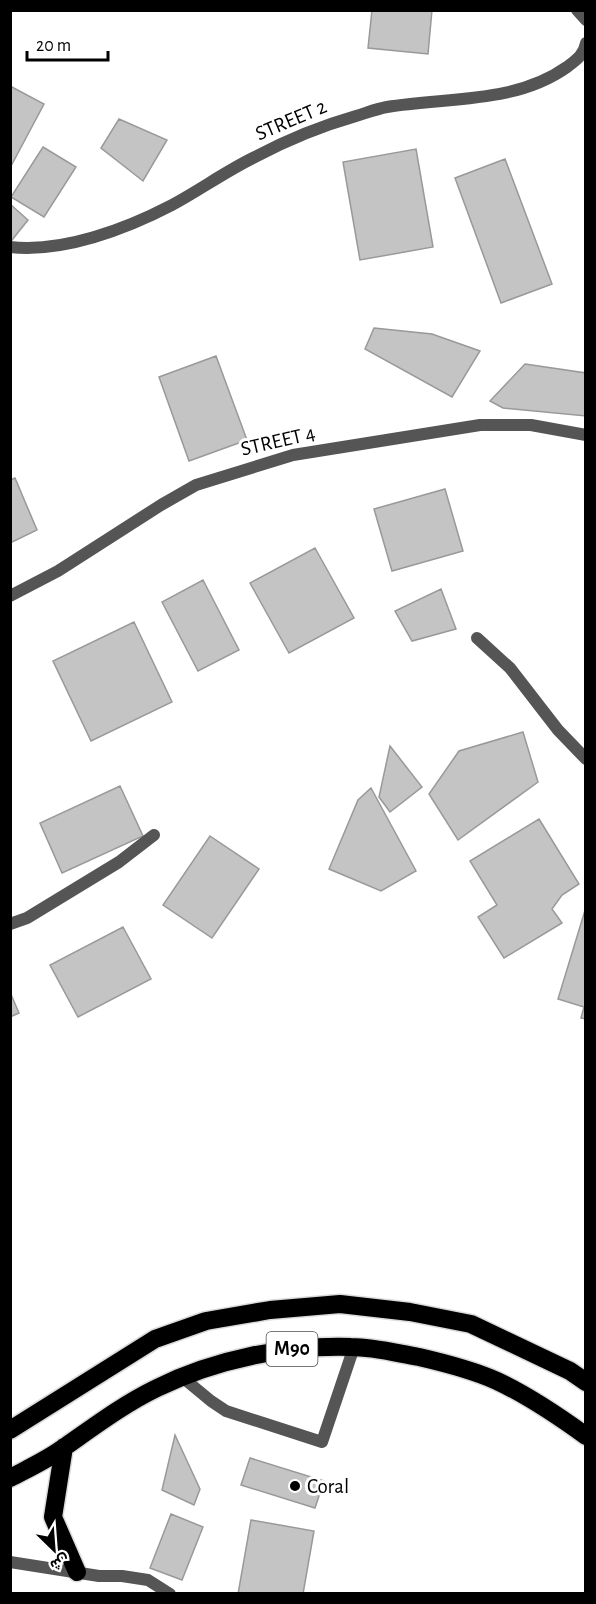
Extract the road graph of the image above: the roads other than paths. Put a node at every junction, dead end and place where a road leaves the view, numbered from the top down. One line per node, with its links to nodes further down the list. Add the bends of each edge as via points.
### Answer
1 (577, 10): 2 (street)
2 (585, 20)
3 (585, 43): 4 (street, STREET 2, via 584,52 571,64 531,87 385,107 340,120 254,157 170,206 124,226 77,242 45,248)
4 (10, 248)
5 (585, 435): 6 (street, STREET 4, via 531,425 480,425 282,458 196,485 58,571)
6 (10, 596)
7 (477, 638): 8 (street, via 510,668)
8 (585, 759)
9 (154, 835): 10 (street, via 119,862 27,918)
10 (10, 924)
11 (354, 1347): 12 (highway, M90, via 292,1349 220,1364); 12 (street, via 322,1442 226,1411); 15 (highway, M90, via 435,1361 494,1380 530,1398)
12 (182, 1377): 16 (highway, M90, via 138,1398)
13 (585, 1382): 14 (highway, M90, via 570,1371 471,1324 340,1304 206,1321 155,1339)
14 (10, 1430)
15 (585, 1436)
16 (64, 1447): 17 (highway, M90); 19 (highway, via 53,1517)
17 (10, 1478)
18 (10, 1562): 19 (street)
19 (77, 1572): 20 (street, via 148,1580)
20 (170, 1593)

